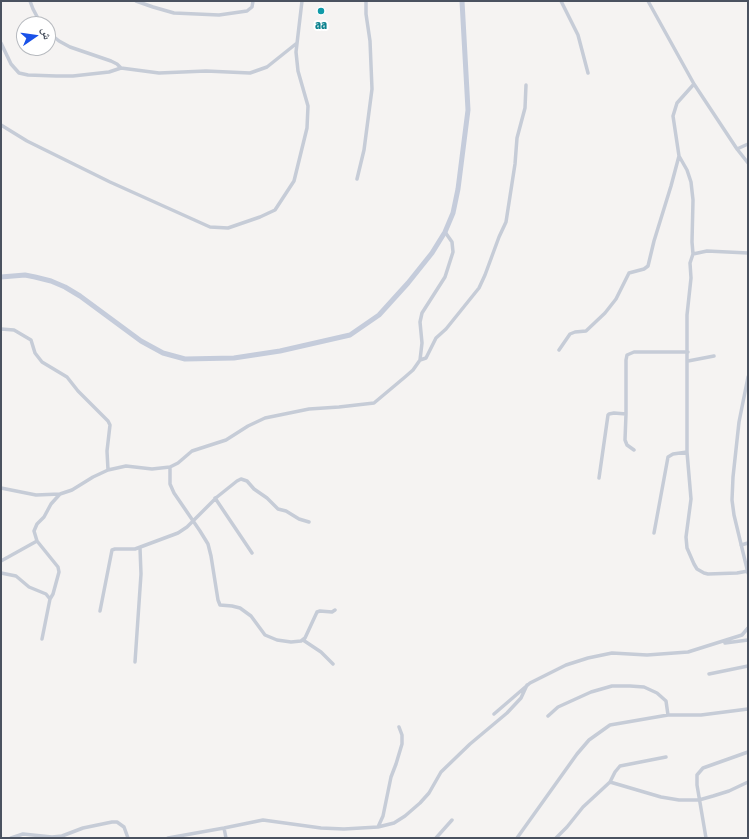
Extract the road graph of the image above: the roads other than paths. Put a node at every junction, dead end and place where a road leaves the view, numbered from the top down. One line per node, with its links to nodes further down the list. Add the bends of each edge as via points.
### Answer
1 (30, 1): 9 (street)
2 (136, 1): 3 (street, via 174,13 219,15 247,11 252,7)
3 (253, 1)
4 (302, 1): 12 (street)
5 (366, 1): 22 (street, via 372,89 365,144)
6 (462, 1): 23 (main road, via 468,110 458,189)
7 (561, 1): 14 (street, via 578,35)
8 (648, 1): 15 (street)
9 (37, 16)
10 (56, 39): 13 (street, via 70,47 111,61)
11 (1, 43): 13 (street, via 11,64 23,74 73,76)
12 (296, 43): 13 (street, via 267,67 250,73 159,73); 17 (street, via 298,66 309,112 295,178 273,212 232,227 216,228 201,224 142,198 27,141)
13 (121, 68)
14 (588, 73)
15 (694, 84): 19 (street); 20 (street, via 677,103 674,112 673,122)
16 (526, 85): 31 (street, via 525,108 517,138 516,164 506,222 479,288 436,338 426,358)
17 (1, 125)
18 (748, 144): 19 (street)
19 (737, 149): 21 (street)
20 (679, 156): 25 (street, via 691,182); 28 (street, via 648,266 646,269 629,273 616,299 600,318 586,331 570,334)
21 (748, 162)
22 (357, 179)
23 (446, 232): 26 (main road, via 403,289 378,315 350,335 280,351 234,358 193,360 169,356 141,341 66,287 26,275); 31 (street, via 452,242 453,252 445,277 421,316)
24 (748, 253): 25 (street, via 707,251)
25 (693, 254): 29 (street, via 690,263 687,315)
26 (1, 277)
27 (1, 329): 38 (street, via 14,330 31,340 36,355 44,364 67,377 108,421)
28 (559, 350)
29 (688, 352): 32 (street); 34 (street, via 634,352 627,355)
30 (714, 356): 32 (street)
31 (420, 360): 37 (street, via 411,373 374,403 309,409 271,416 226,440 196,449)
32 (688, 360): 36 (street)
33 (748, 377): 48 (street, via 739,422 733,477 733,508)
34 (626, 414): 35 (street, via 625,440); 39 (street, via 608,415)
35 (634, 450)
36 (687, 452): 45 (street, via 668,457); 52 (street, via 691,499 687,544 694,564 700,571 708,574)
37 (170, 467): 38 (street, via 152,469 126,466); 43 (street, via 170,484)
38 (108, 470): 41 (street)
39 (599, 478)
40 (1, 488): 41 (street, via 36,494)
41 (60, 494): 46 (street, via 37,524 34,531)
42 (215, 498): 43 (street); 44 (street, via 237,480 244,480 278,509 299,520); 50 (street)
43 (193, 521): 49 (street, via 178,533); 59 (street, via 208,544 220,605 232,606 246,612 262,632 270,637 291,642)
44 (309, 522)
45 (654, 533)
46 (37, 541): 51 (street); 54 (street, via 58,567 59,572)
47 (748, 543): 48 (street)
48 (741, 545): 52 (street)
49 (140, 548): 56 (street, via 111,551); 62 (street, via 141,574)
50 (252, 553)
51 (1, 561)
52 (748, 572)
53 (1, 573): 54 (street, via 16,576)
54 (50, 599): 58 (street)
55 (335, 610): 59 (street, via 317,612)
56 (100, 611)
57 (748, 628): 61 (street, via 742,636)
58 (42, 639)
59 (303, 640): 63 (street)
60 (748, 640): 61 (street)
61 (718, 644): 66 (street, via 688,652 652,655 612,654 588,658 566,665)
62 (135, 662)
63 (333, 664)
64 (748, 666): 65 (street)
65 (709, 674)
66 (527, 685): 68 (street); 78 (street, via 521,698 507,713 442,772 420,803 394,823)
67 (748, 709): 69 (street, via 701,715)
68 (494, 714)
69 (668, 715): 70 (street, via 666,701 657,693 644,688 612,686 591,692 558,707); 85 (street, via 610,725 589,740)
70 (548, 716)
71 (399, 727): 78 (street, via 402,744 391,777 384,816)
72 (748, 752): 76 (street, via 703,768 697,775)
73 (666, 757): 74 (street, via 620,766)
74 (610, 782): 76 (street, via 661,797); 86 (street, via 583,807)
75 (748, 782): 76 (street)
76 (699, 800): 87 (street)
77 (452, 820): 84 (street)
78 (378, 827): 79 (street, via 321,828 263,820)
79 (224, 828): 82 (street); 83 (street)
80 (11, 838): 81 (street, via 23,834 62,836 83,828 117,822 124,827)
81 (128, 838)
82 (168, 838)
83 (226, 838)
84 (436, 838)
85 (517, 838)
86 (556, 838)
87 (706, 838)

